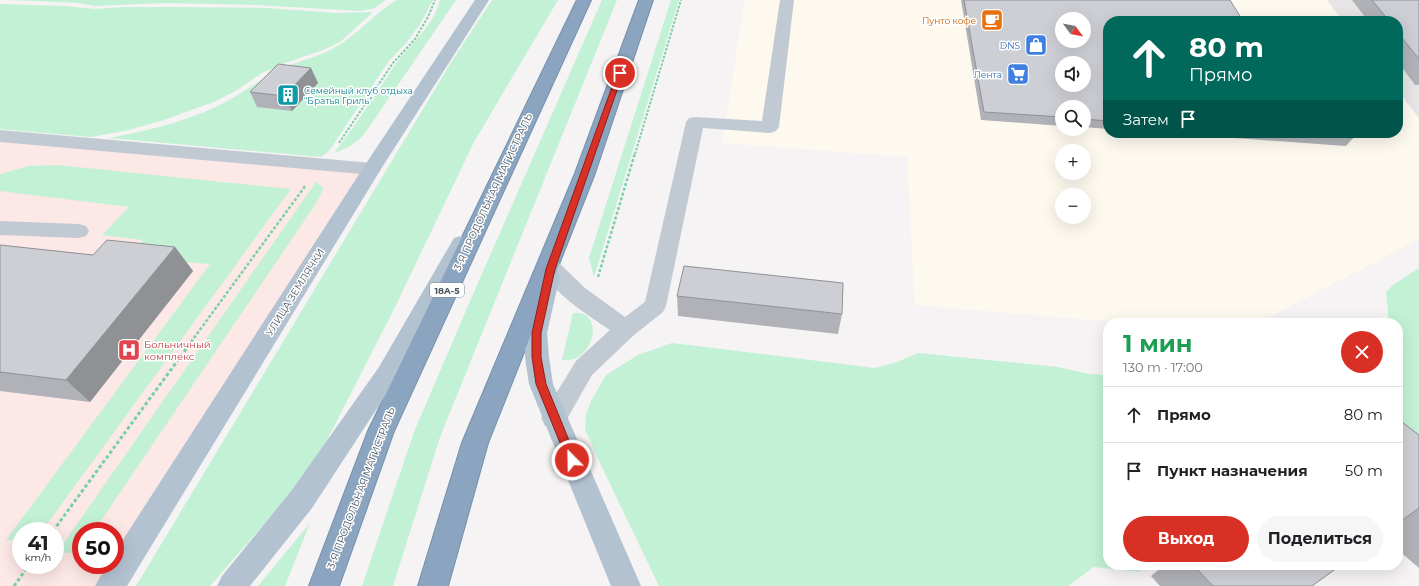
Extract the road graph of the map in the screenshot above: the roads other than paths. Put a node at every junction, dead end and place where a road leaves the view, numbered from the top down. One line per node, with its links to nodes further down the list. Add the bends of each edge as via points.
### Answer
1 (482, 0): 8 (main road, УЛИЦА ЗЕМЛЯЧКИ)
2 (584, 0): 7 (highway, 3-Я ПРОДОЛЬНАЯ МАГИСТРАЛЬ / 18А-5)
3 (646, 0): 9 (highway)
4 (787, 0): 13 (lane, via 770,126 695,122 655,306)
5 (8, 137): 6 (lane); 8 (lane)
6 (0, 148)
7 (504, 167): 16 (main road, via 387,374 302,499); 17 (highway, 3-Я ПРОДОЛЬНАЯ МАГИСТРАЛЬ / 18А-5, via 381,430)
8 (372, 169): 15 (main road, УЛИЦА ЗЕМЛЯЧКИ)
9 (584, 176): 12 (main road); 18 (highway, via 475,443)
10 (0, 228): 11 (lane)
11 (78, 231)
12 (551, 269): 13 (lane, via 569,289); 14 (main road, via 536,333 541,384)
13 (626, 329): 14 (lane, via 584,368)
14 (554, 418): 19 (main road)
15 (110, 586)
16 (232, 586)
17 (324, 586)
18 (433, 586)
19 (626, 586)

